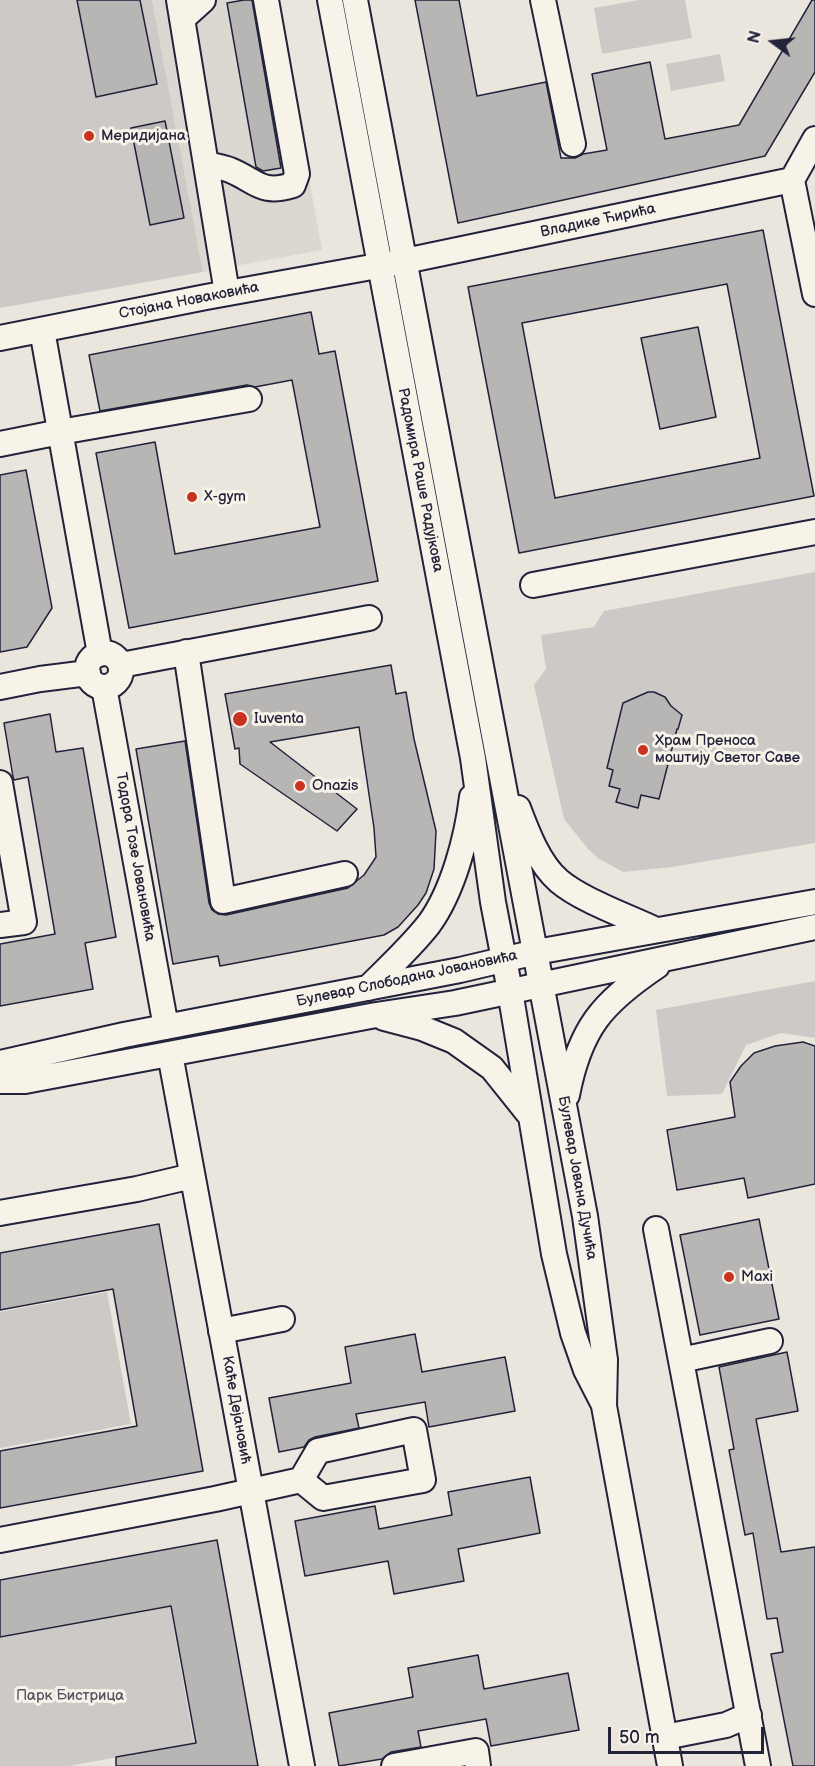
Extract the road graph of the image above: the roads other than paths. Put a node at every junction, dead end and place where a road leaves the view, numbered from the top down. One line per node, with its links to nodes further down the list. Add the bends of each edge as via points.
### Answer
1 (203, 0): 6 (street)
2 (266, 0): 9 (street, via 297,174 293,185 278,190)
3 (330, 0): 12 (street, Радомира Раше Радујкова)
4 (355, 0): 11 (street, Радомира Раше Радујкова)
5 (543, 0): 8 (street)
6 (180, 9): 9 (street)
7 (815, 139): 10 (street)
8 (573, 144)
9 (206, 164): 13 (street)
10 (792, 180): 11 (street, Владике Ћирића); 14 (street)
11 (405, 261): 12 (street, Владике Ћирића); 26 (street, Радомира Раше Радујкова)
12 (379, 266): 13 (street, Стојана Новаковића); 27 (street, Радомира Раше Радујкова)
13 (228, 293): 15 (street, Стојана Новаковића)
14 (815, 294)
15 (42, 330): 16 (street, Стојана Новаковића); 18 (street, Тодора Тозе Јовановића)
16 (0, 338)
17 (249, 399): 18 (street)
18 (60, 432): 19 (street); 24 (street, Тодора Тозе Јовановића)
19 (0, 444)
20 (815, 532): 21 (street)
21 (532, 585)
22 (369, 618): 23 (street)
23 (186, 652): 24 (street); 29 (street, via 223,901)
24 (103, 670): 25 (street); 41 (street, Тодора Тозе Јовановића)
25 (0, 687)
26 (500, 766): 33 (street, via 524,824 543,861 559,881 580,895); 34 (street, Радомира Раше Радујкова)
27 (475, 771): 35 (street, Радомира Раше Радујкова); 38 (street, via 472,801 447,893 424,930)
28 (0, 783): 31 (street, via 24,922)
29 (345, 874)
30 (815, 902): 33 (street, Булевар Слободана Јовановића)
31 (0, 925)
32 (815, 927): 36 (street, Булевар Слободана Јовановића)
33 (656, 930): 34 (street, Булевар Слободана Јовановића)
34 (536, 951): 35 (street, Булевар Слободана Јовановића); 37 (street, Булевар Јована Дучића)
35 (504, 960): 38 (street, Булевар Слободана Јовановића); 39 (street, Булевар Јована Дучића)
36 (665, 960): 37 (street, Булевар Слободана Јовановића); 45 (street, via 624,988 591,1025 573,1064)
37 (543, 985): 39 (street, Булевар Слободана Јовановића); 45 (street, Булевар Јована Дучића)
38 (368, 988): 41 (street, Булевар Слободана Јовановића)
39 (510, 992): 40 (street, Булевар Слободана Јовановића); 46 (street, Булевар Јована Дучића)
40 (376, 1015): 42 (street, Булевар Слободана Јовановића); 46 (street, via 454,1041 492,1068)
41 (166, 1027): 43 (street, Булевар Слободана Јовановића)
42 (170, 1054): 44 (street, Булевар Слободана Јовановића, via 25,1081); 47 (street, Каће Дејановић)
43 (0, 1063)
44 (0, 1081)
45 (565, 1106): 54 (street, Булевар Јована Дучића, via 600,1311)
46 (530, 1116): 54 (street, Булевар Јована Дучића, via 554,1254 573,1333)
47 (192, 1176): 48 (street); 51 (street, Каће Дејановић)
48 (0, 1213)
49 (656, 1229): 53 (street)
50 (282, 1319): 51 (street)
51 (221, 1331): 56 (street, Каће Дејановић)
52 (770, 1341): 53 (street)
53 (681, 1360): 58 (street)
54 (604, 1406): 59 (street, Булевар Јована Дучића)
55 (301, 1480): 55 (street, via 318,1451 414,1430 423,1480 323,1498); 56 (street)
56 (250, 1490): 57 (street); 60 (street, Каће Дејановић)
57 (0, 1540)
58 (749, 1715): 59 (street, via 726,1725); 64 (street)
59 (665, 1737): 63 (street, Булевар Јована Дучића)
60 (302, 1766)
61 (394, 1766): 62 (street, via 476,1751)
62 (478, 1766)
63 (670, 1766)
64 (759, 1766)

